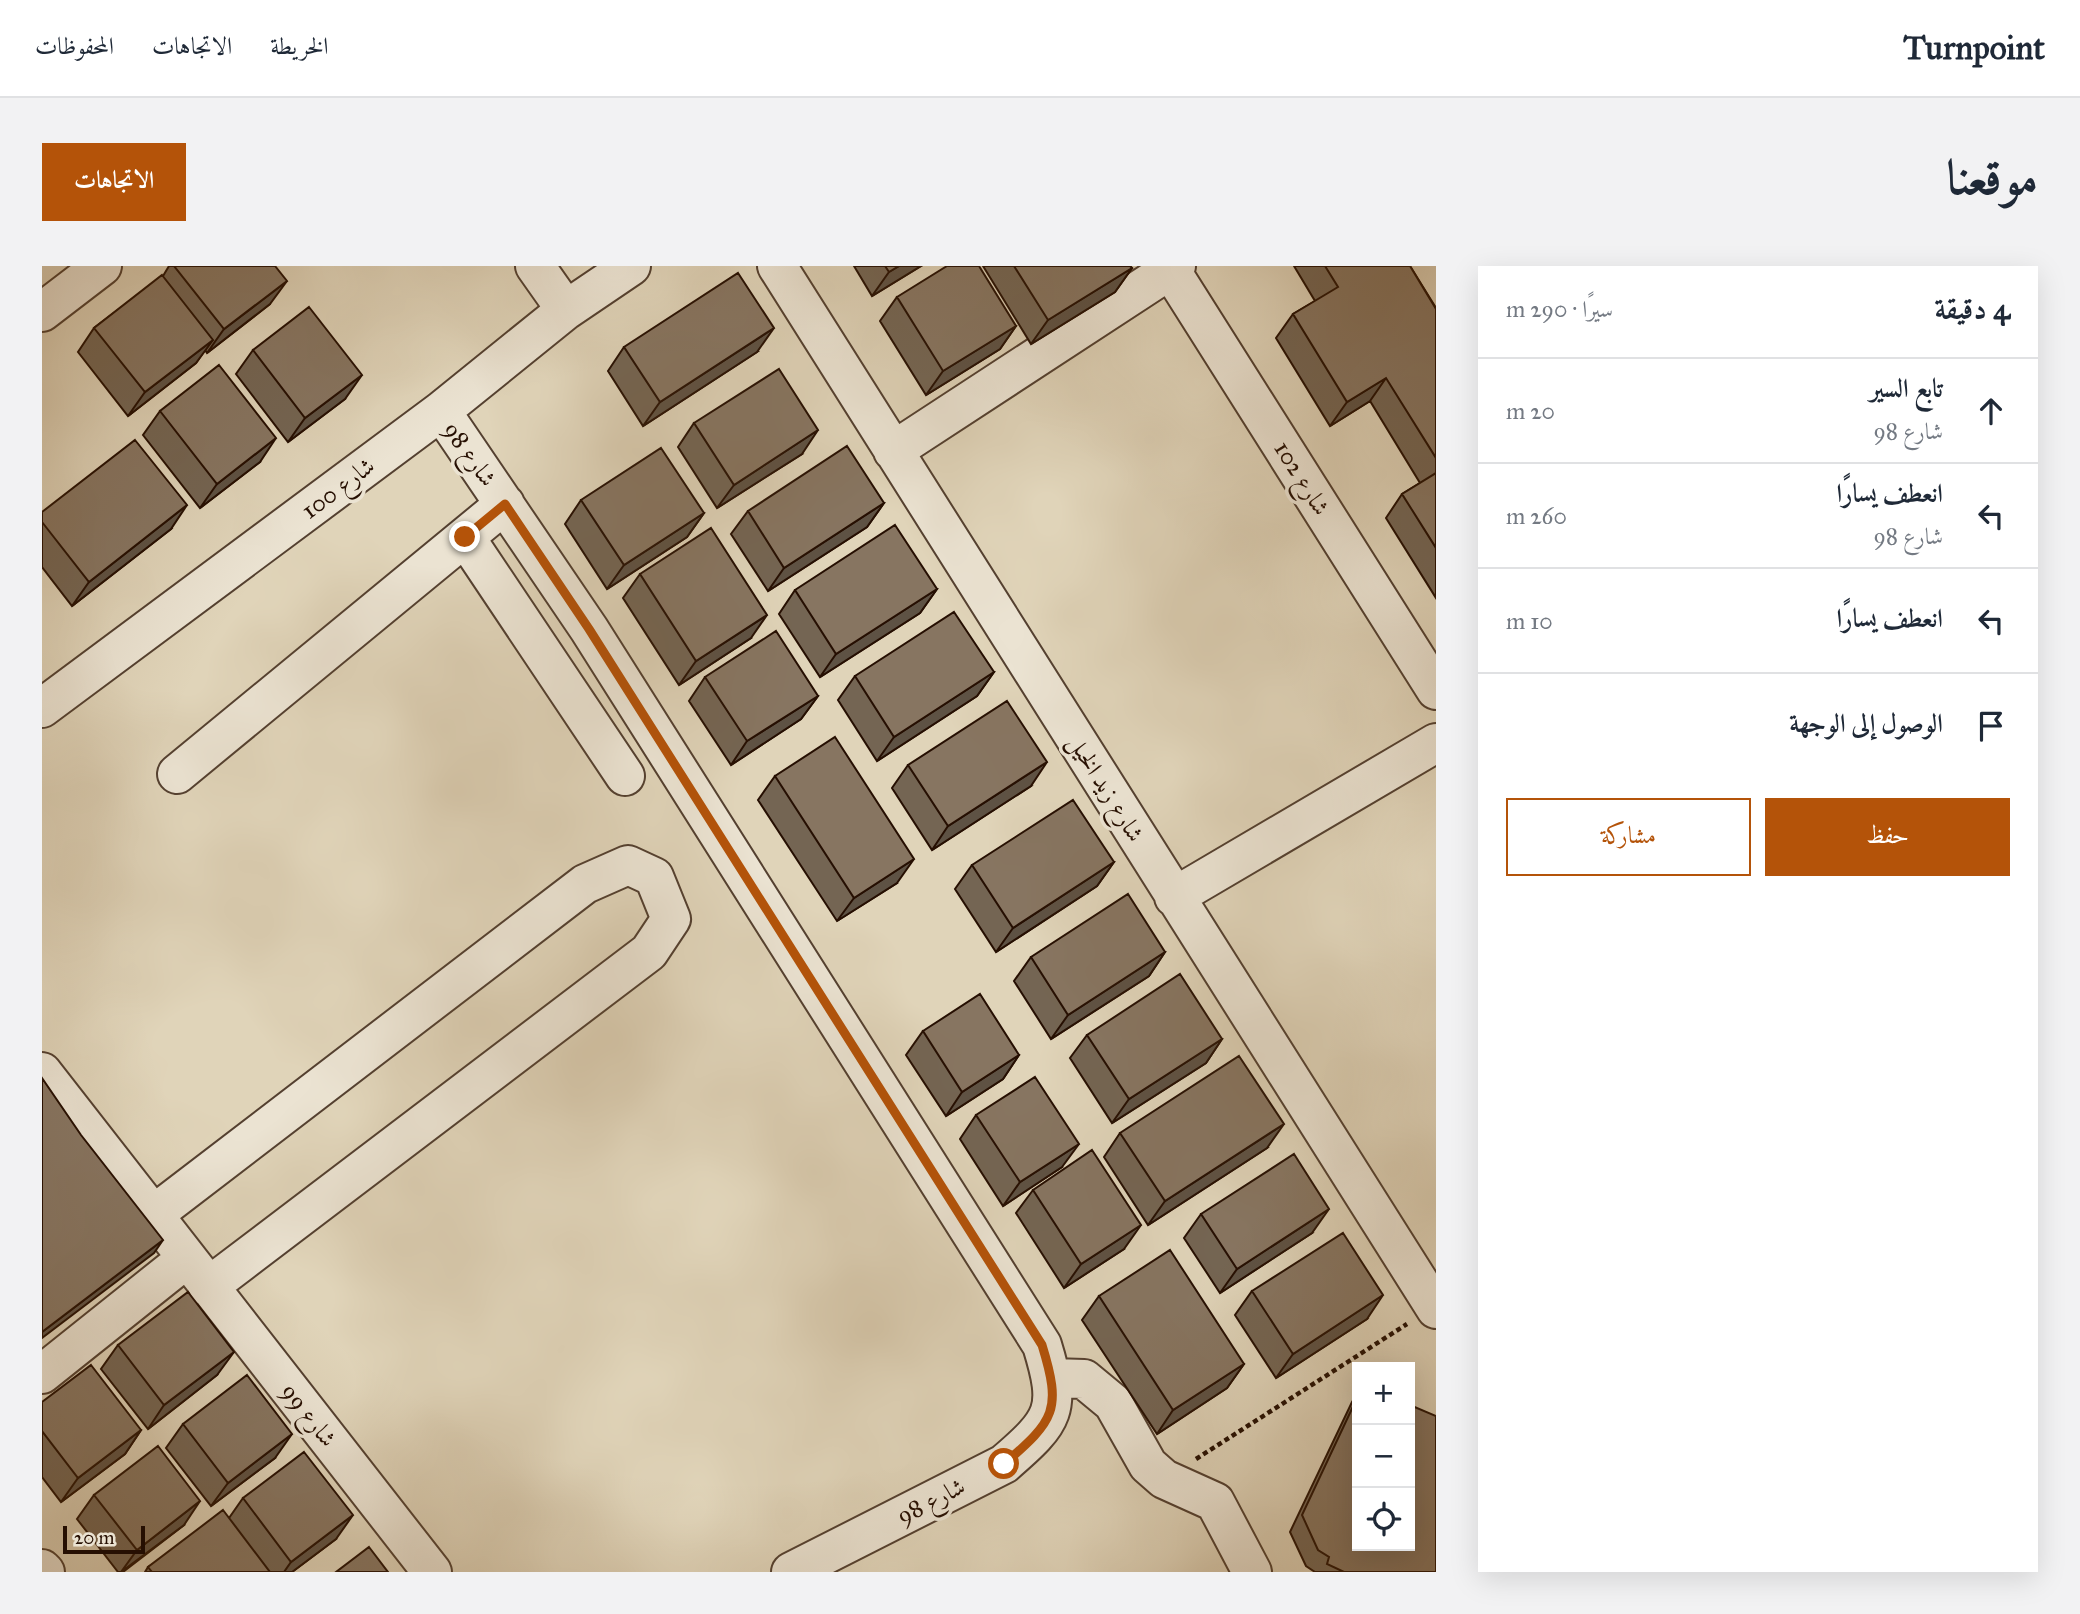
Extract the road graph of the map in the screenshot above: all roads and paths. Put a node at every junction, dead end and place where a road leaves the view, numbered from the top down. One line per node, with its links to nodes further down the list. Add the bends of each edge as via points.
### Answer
1 (102, 266): 7 (street)
2 (536, 266): 6 (street)
3 (631, 266): 6 (street, شارع 100)
4 (777, 266): 9 (street, شارع زيد الخيل)
5 (1171, 267): 9 (street); 12 (street, شارع 102)
6 (566, 310): 8 (street, شارع 100)
7 (42, 312)
8 (441, 411): 10 (street, شارع 98); 13 (street, شارع 100)
9 (893, 451): 17 (street, شارع زيد الخيل)
10 (505, 504): 11 (street); 23 (street, شارع 98, via 589,629 1042,1345)
11 (465, 537): 15 (street); 16 (street)
12 (1436, 690)
13 (42, 708)
14 (1436, 743): 17 (street)
15 (177, 774)
16 (625, 776)
17 (1174, 897): 21 (street, شارع زيد الخيل)
18 (42, 1072): 19 (street, شارع 99)
19 (153, 1215): 20 (street, شارع 99); 20 (street, via 584,884 628,865 654,877 671,919 649,952)
20 (197, 1273): 22 (street); 25 (street, شارع 99)
21 (1435, 1308): 24 (path)
22 (42, 1374)
23 (1052, 1378): 24 (street, via 1084,1379 1113,1403 1148,1465); 26 (street, شارع 98, via 1055,1404 1034,1438 1004,1464)
24 (1164, 1479): 27 (street, via 1215,1502)
25 (432, 1572)
26 (791, 1572)
27 (1252, 1572)

